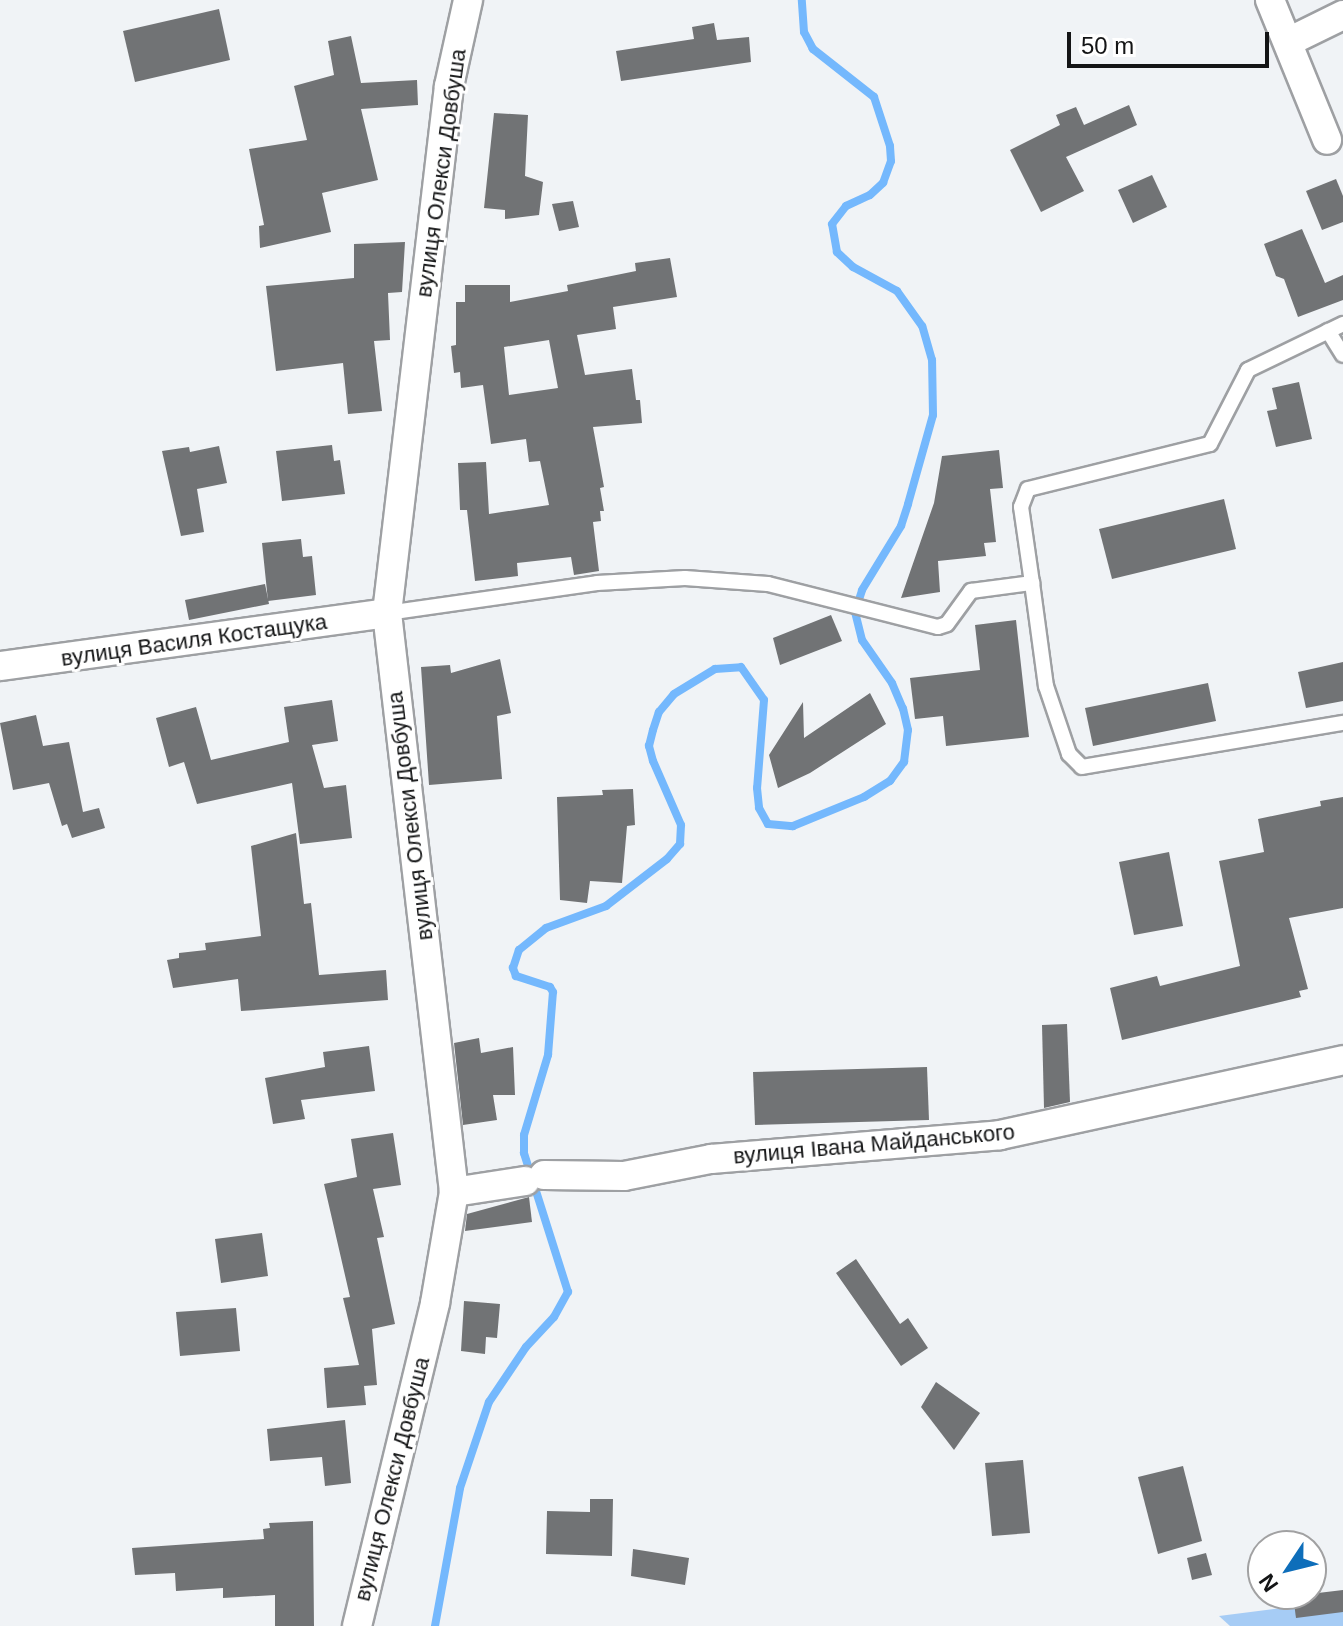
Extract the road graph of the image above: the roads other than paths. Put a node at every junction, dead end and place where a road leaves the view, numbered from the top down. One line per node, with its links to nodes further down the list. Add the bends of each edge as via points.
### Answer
1 (468, 0): 10 (street, вулиця Олекси Довбуша, via 449,86)
2 (1270, 0): 4 (street)
3 (1343, 15): 4 (street)
4 (1288, 42): 5 (street)
5 (1327, 140)
6 (1343, 324): 7 (lane)
7 (1328, 331): 8 (lane); 9 (lane, via 1248,370 1210,444 1028,489 1021,507)
8 (1343, 355)
9 (1032, 583): 10 (lane, via 971,591 947,624 938,627 768,584 641,579); 12 (lane, via 1046,686 1069,754 1082,767)
10 (387, 613): 11 (street, вулиця Василя Костащука); 14 (street, вулиця Олекси Довбуша)
11 (0, 666)
12 (1343, 723)
13 (1343, 1060): 14 (street, вулиця Івана Майданського, via 1000,1135 711,1159 613,1177 534,1178)
14 (454, 1192): 15 (street, вулиця Олекси Довбуша, via 435,1303)
15 (357, 1626)

